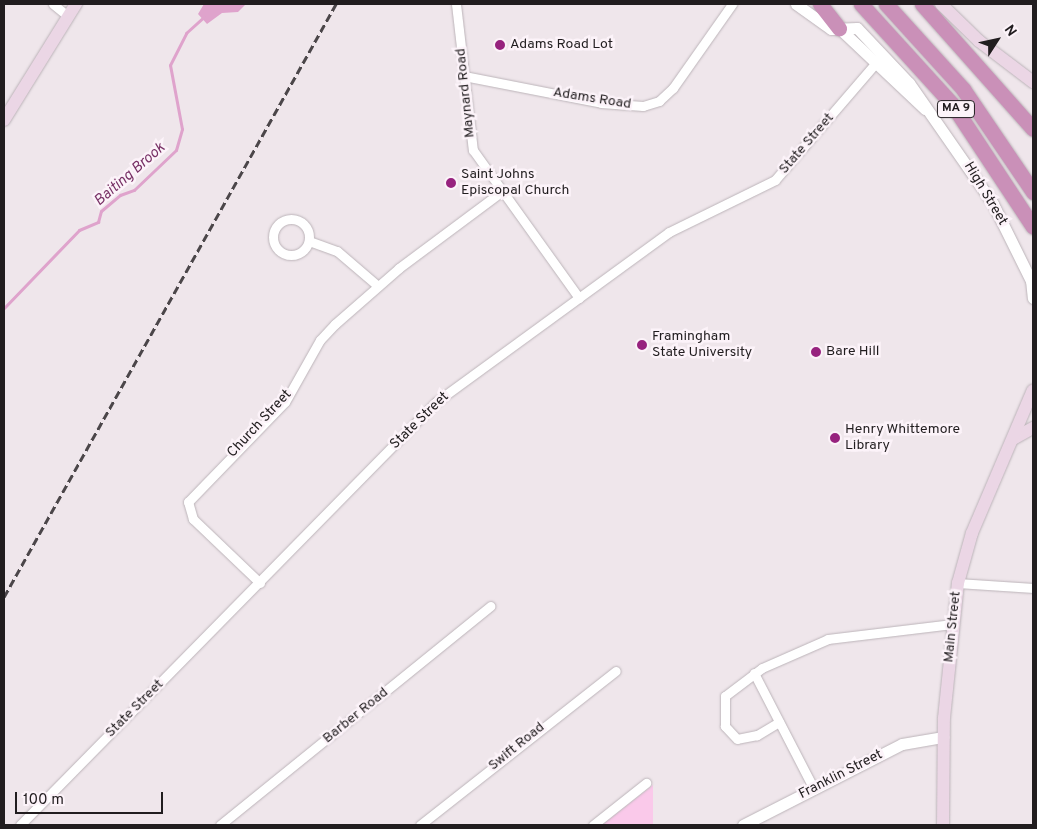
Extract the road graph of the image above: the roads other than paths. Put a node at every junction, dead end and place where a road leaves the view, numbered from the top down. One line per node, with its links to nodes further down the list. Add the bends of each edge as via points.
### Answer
1 (53, 4): 11 (street)
2 (76, 4): 11 (main road)
3 (456, 4): 15 (street, Maynard Road)
4 (732, 4): 15 (street, Adams Road, via 673,88 659,101 643,106 600,103)
5 (796, 4): 12 (street, High Street, via 825,26)
6 (820, 4): 12 (highway)
7 (861, 4): 22 (highway, MA 9, via 952,104)
8 (886, 4): 21 (highway, MA 9, via 963,89)
9 (922, 4): 19 (highway)
10 (941, 4): 16 (main road, via 984,45)
11 (68, 16): 18 (main road)
12 (839, 28): 13 (street, High Street, via 857,28); 14 (street, High Street)
13 (883, 54): 14 (street, State Street); 17 (street, High Street)
14 (874, 65): 17 (street, High Street); 26 (street, State Street, via 775,180 668,232)
15 (464, 76): 20 (street, Maynard Road, via 473,150)
16 (1033, 82)
17 (929, 113): 24 (street, High Street, via 993,204)
18 (4, 120)
19 (1033, 129)
20 (501, 192): 25 (street, Church Street); 26 (street, Maynard Road)
21 (1033, 192)
22 (1033, 228)
23 (309, 241): 23 (street, via 299,254 288,255 278,250 272,235 279,223 296,219 307,227); 25 (street, via 337,251)
24 (1032, 283): 27 (street, High Street)
25 (378, 286): 32 (street, Church Street, via 320,340 285,402 188,502 193,519)
26 (579, 298): 32 (street, State Street, via 436,402)
27 (1033, 298)
28 (1033, 390): 31 (main road, Main Street)
29 (1033, 411): 31 (main road, Main Street)
30 (1033, 428): 31 (main road)
31 (1013, 439): 33 (main road, Main Street, via 972,533)
32 (260, 583): 43 (street, State Street)
33 (958, 583): 34 (street); 36 (main road, Main Street)
34 (1033, 588)
35 (490, 606): 44 (street, Barber Road)
36 (952, 624): 38 (street, via 835,637); 40 (main road, Main Street)
37 (616, 671): 45 (street, Swift Road)
38 (754, 673): 39 (street); 39 (street, via 725,696 728,732 737,739 750,738)
39 (779, 722): 42 (street)
40 (943, 737): 42 (street, Franklin Street, via 912,740); 48 (main road, Main Street)
41 (646, 783): 46 (street)
42 (814, 789): 47 (street, Franklin Street)
43 (20, 825)
44 (220, 825)
45 (420, 825)
46 (593, 825)
47 (743, 825)
48 (943, 825)

